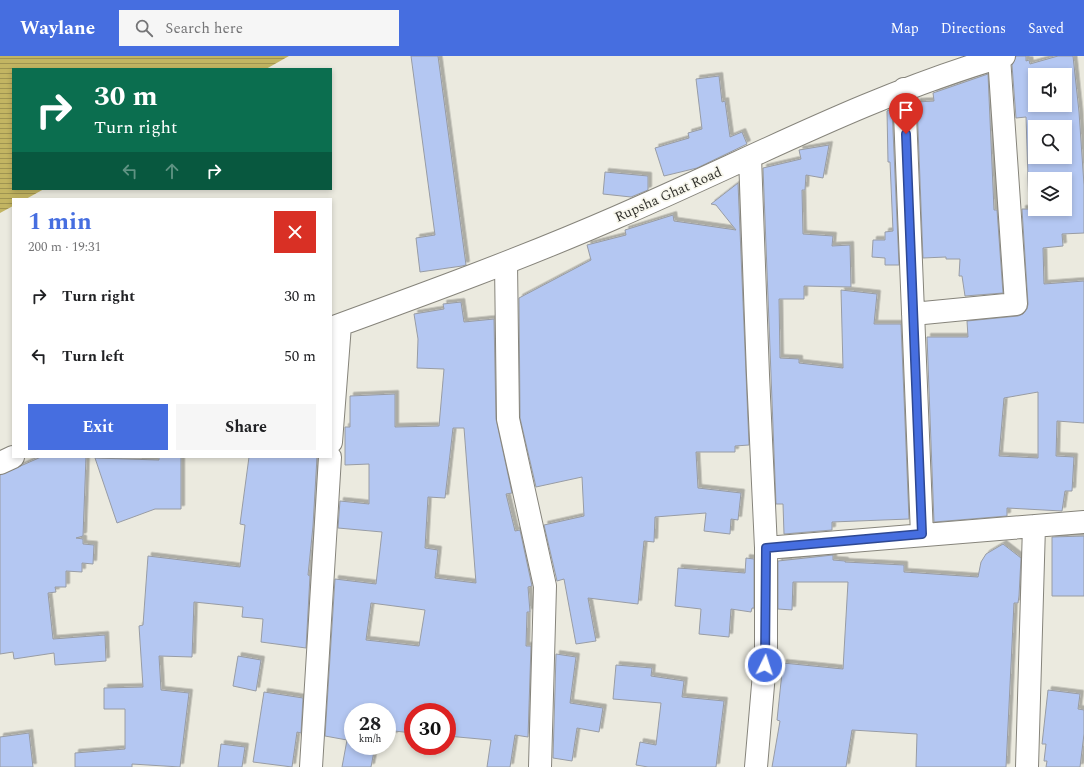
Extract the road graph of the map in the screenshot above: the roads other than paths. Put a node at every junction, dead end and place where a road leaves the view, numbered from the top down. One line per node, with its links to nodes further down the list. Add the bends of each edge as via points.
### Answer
1 (1002, 57): 2 (street, Rupsha Ghat Road); 5 (street, via 1016,304)
2 (904, 89): 3 (street, Rupsha Ghat Road); 5 (street)
3 (750, 156): 4 (street, Rupsha Ghat Road, via 617,217); 14 (street)
4 (506, 263): 6 (street, Rupsha Ghat Road); 16 (street, via 508,419 545,586)
5 (913, 314): 13 (street)
6 (335, 327): 7 (street)
7 (332, 413)
8 (12, 457): 10 (street)
9 (330, 458): 15 (street)
10 (0, 463)
11 (1084, 522): 12 (street)
12 (1034, 526): 13 (street); 18 (street)
13 (922, 534): 14 (street)
14 (766, 548): 17 (street, via 766,650)
15 (311, 767)
16 (540, 767)
17 (756, 767)
18 (1027, 767)

